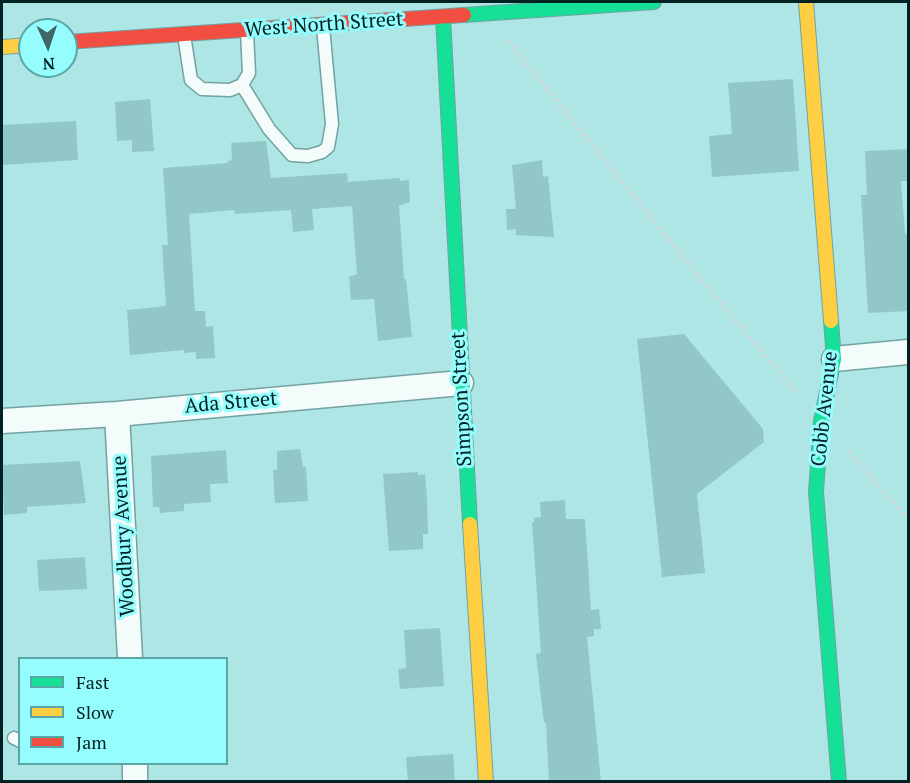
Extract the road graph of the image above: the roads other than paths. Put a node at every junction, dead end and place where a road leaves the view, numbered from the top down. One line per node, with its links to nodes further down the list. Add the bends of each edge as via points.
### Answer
1 (654, 2): 3 (street, West North Street)
2 (806, 2): 12 (street, Cobb Avenue)
3 (443, 17): 4 (street, West North Street); 13 (street, Simpson Street)
4 (322, 25): 5 (street, West North Street); 10 (lane, via 332,124 328,147 322,152 292,155 268,129)
5 (247, 30): 6 (street, West North Street); 10 (lane, via 249,73)
6 (184, 34): 7 (street, West North Street); 10 (lane, via 191,80 212,91)
7 (78, 41)
8 (18, 46): 9 (street)
9 (2, 47)
10 (242, 86)
11 (909, 352): 12 (street)
12 (834, 359): 20 (street, Cobb Avenue, via 821,421 816,492)
13 (461, 383): 14 (street, Ada Street); 19 (street, Simpson Street)
14 (117, 414): 15 (street, Ada Street); 16 (street, Woodbury Avenue)
15 (2, 421)
16 (130, 657)
17 (135, 765): 18 (street)
18 (135, 782)
19 (486, 782)
20 (839, 782)

